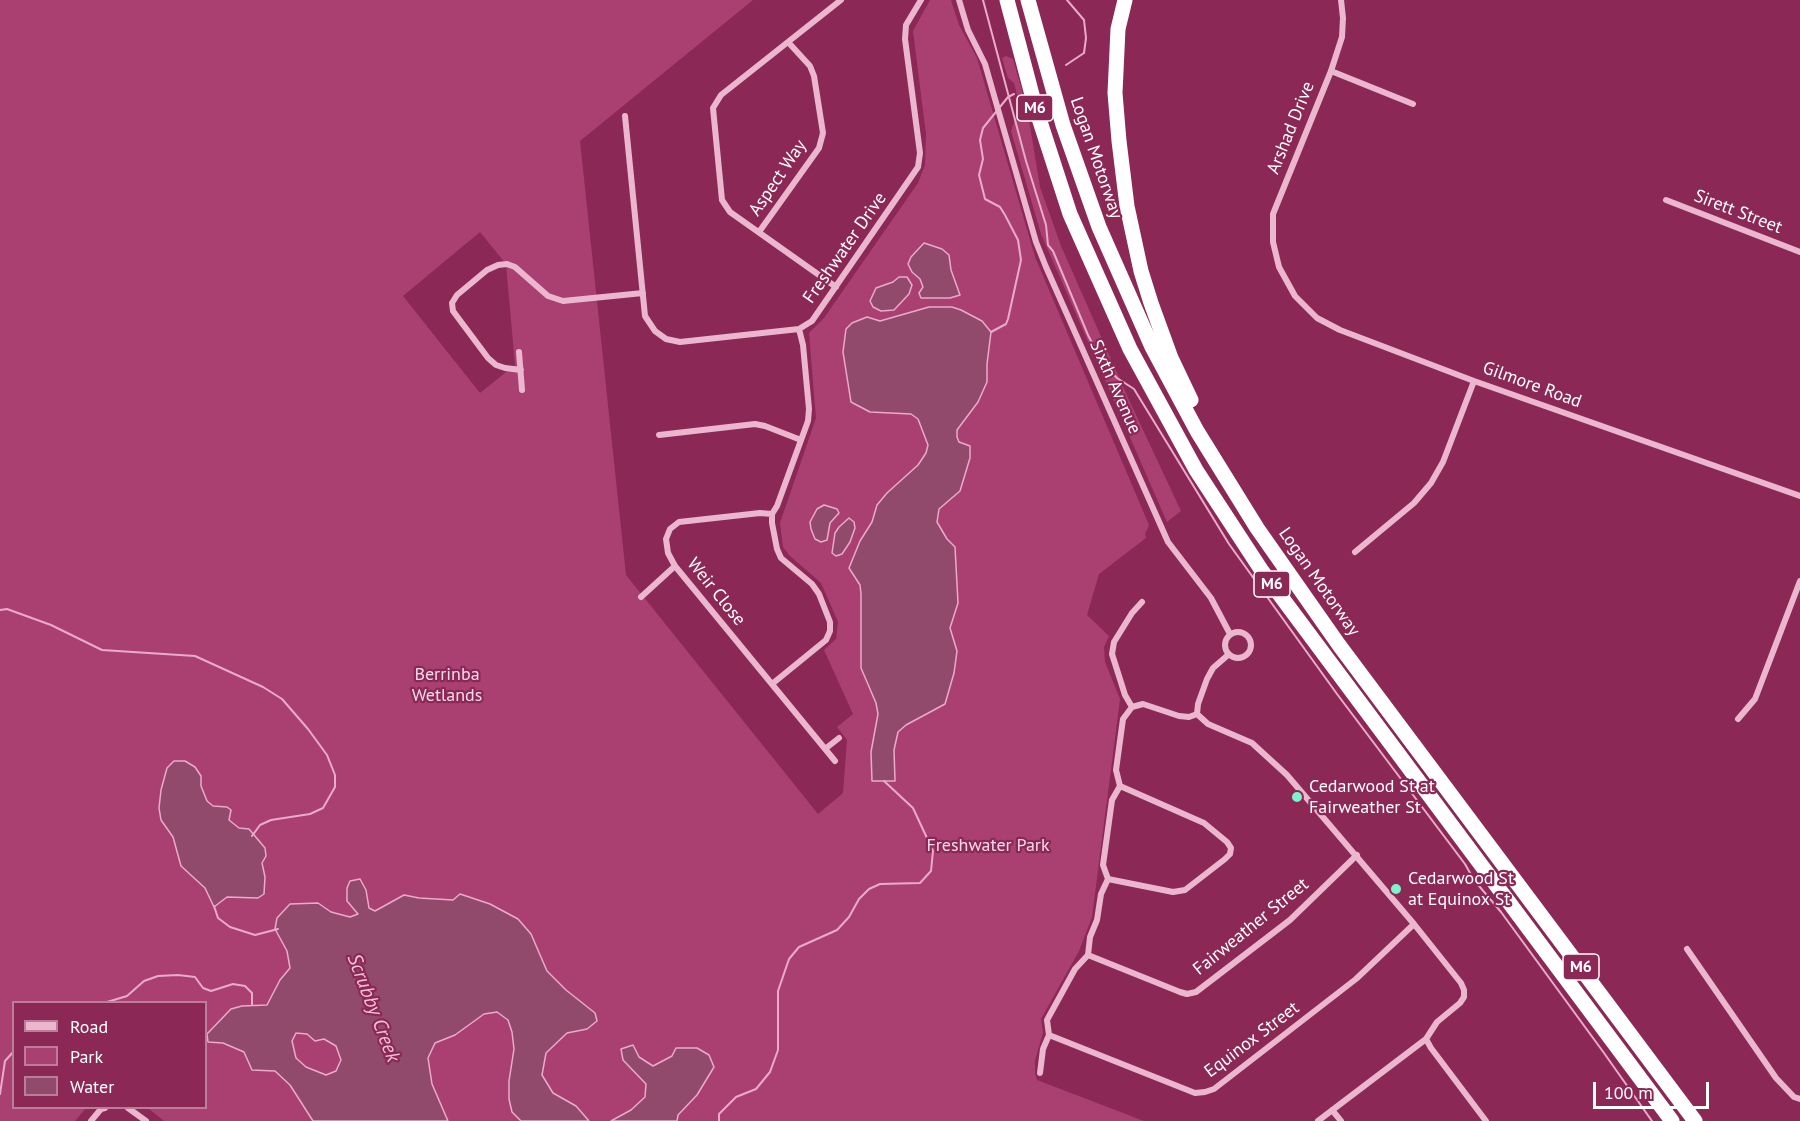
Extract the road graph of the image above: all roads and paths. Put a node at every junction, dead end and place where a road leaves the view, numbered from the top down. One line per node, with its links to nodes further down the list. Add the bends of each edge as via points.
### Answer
1 (841, 0): 8 (street)
2 (921, 0): 16 (street, Freshwater Drive, via 906,25 905,39 920,153 918,168)
3 (959, 0): 33 (street, Sixth Avenue, via 985,64 1043,258 1160,527 1211,598)
4 (1007, 0): 60 (highway, Logan Motorway / M6, via 1035,106 1070,214 1130,349 1196,470 1269,580)
5 (1028, 0): 27 (highway, Logan Motorway / M6, via 1072,155 1116,268 1197,431)
6 (1125, 0): 27 (highway, via 1115,62 1116,116 1127,206 1141,271 1184,387 1247,500)
7 (1341, 0): 9 (street, Arshad Drive, via 1342,37)
8 (788, 42): 13 (street, Aspect Way, via 814,76 822,133 819,148); 13 (street, via 721,95 713,108 722,200 730,212)
9 (1331, 71): 10 (street); 15 (street, Arshad Drive, via 1273,214 1273,242)
10 (1413, 104)
11 (625, 116): 17 (street)
12 (1666, 200): 14 (street, Sirett Street)
13 (759, 232): 16 (street)
14 (1800, 252)
15 (1279, 267): 21 (street, Gilmore Road, via 1294,296 1317,318)
16 (836, 287): 18 (street, Freshwater Drive, via 812,321)
17 (643, 293): 18 (street, via 645,316 666,339 680,342); 20 (street, via 555,300 507,264 487,270 457,295 453,311 496,365)
18 (799, 329): 24 (street, via 809,409)
19 (519, 352): 20 (street)
20 (521, 370): 22 (street)
21 (1474, 381): 25 (street, Gilmore Road); 28 (street, via 1431,483 1414,503)
22 (522, 390)
23 (659, 435): 24 (street, via 755,424)
24 (801, 440): 26 (street)
25 (1800, 496)
26 (772, 514): 29 (street, Weir Close, via 679,522 666,539); 35 (street, via 781,558 819,594 830,632 826,640)
27 (1257, 528): 61 (highway, Logan Motorway / M6, via 1339,645)
28 (1355, 552)
29 (675, 566): 31 (street); 35 (street, Weir Close)
30 (1800, 581): 38 (street, via 1755,699)
31 (641, 597)
32 (1142, 602): 36 (street, via 1114,642 1112,654)
33 (1230, 633): 34 (street, via 1224,644); 34 (street, via 1244,633 1251,644 1249,653 1241,658)
34 (1228, 655): 37 (street, via 1207,679)
35 (772, 684): 40 (street, Weir Close)
36 (1132, 707): 37 (street, via 1143,704 1179,716); 42 (street, via 1123,719 1116,770)
37 (1197, 714): 43 (street, via 1208,724 1252,743 1278,766)
38 (1737, 719)
39 (839, 738): 40 (street)
40 (825, 749): 41 (street, Weir Close)
41 (835, 761)
42 (1120, 786): 44 (street, via 1112,800 1103,865); 44 (street, via 1204,823 1227,842 1230,854 1185,890 1173,892)
43 (1357, 855): 45 (street); 47 (street, Fairweather Street, via 1290,920 1196,992 1180,992)
44 (1108, 879): 47 (street)
45 (1414, 924): 48 (street, Equinox Street, via 1356,979 1205,1092 1195,1093); 49 (street, via 1461,983 1464,998 1437,1022)
46 (1687, 949): 51 (street, via 1776,1078)
47 (1088, 955): 48 (street, via 1075,969 1047,1020)
48 (1049, 1035): 50 (street)
49 (1426, 1039): 54 (street); 59 (street)
50 (1040, 1073)
51 (1797, 1098)
52 (101, 1109): 55 (street)
53 (131, 1109): 56 (street)
54 (1332, 1110): 57 (street); 58 (street)
55 (91, 1121)
56 (146, 1121)
57 (1318, 1121)
58 (1341, 1121)
59 (1486, 1121)
60 (1672, 1121)
61 (1695, 1121)

